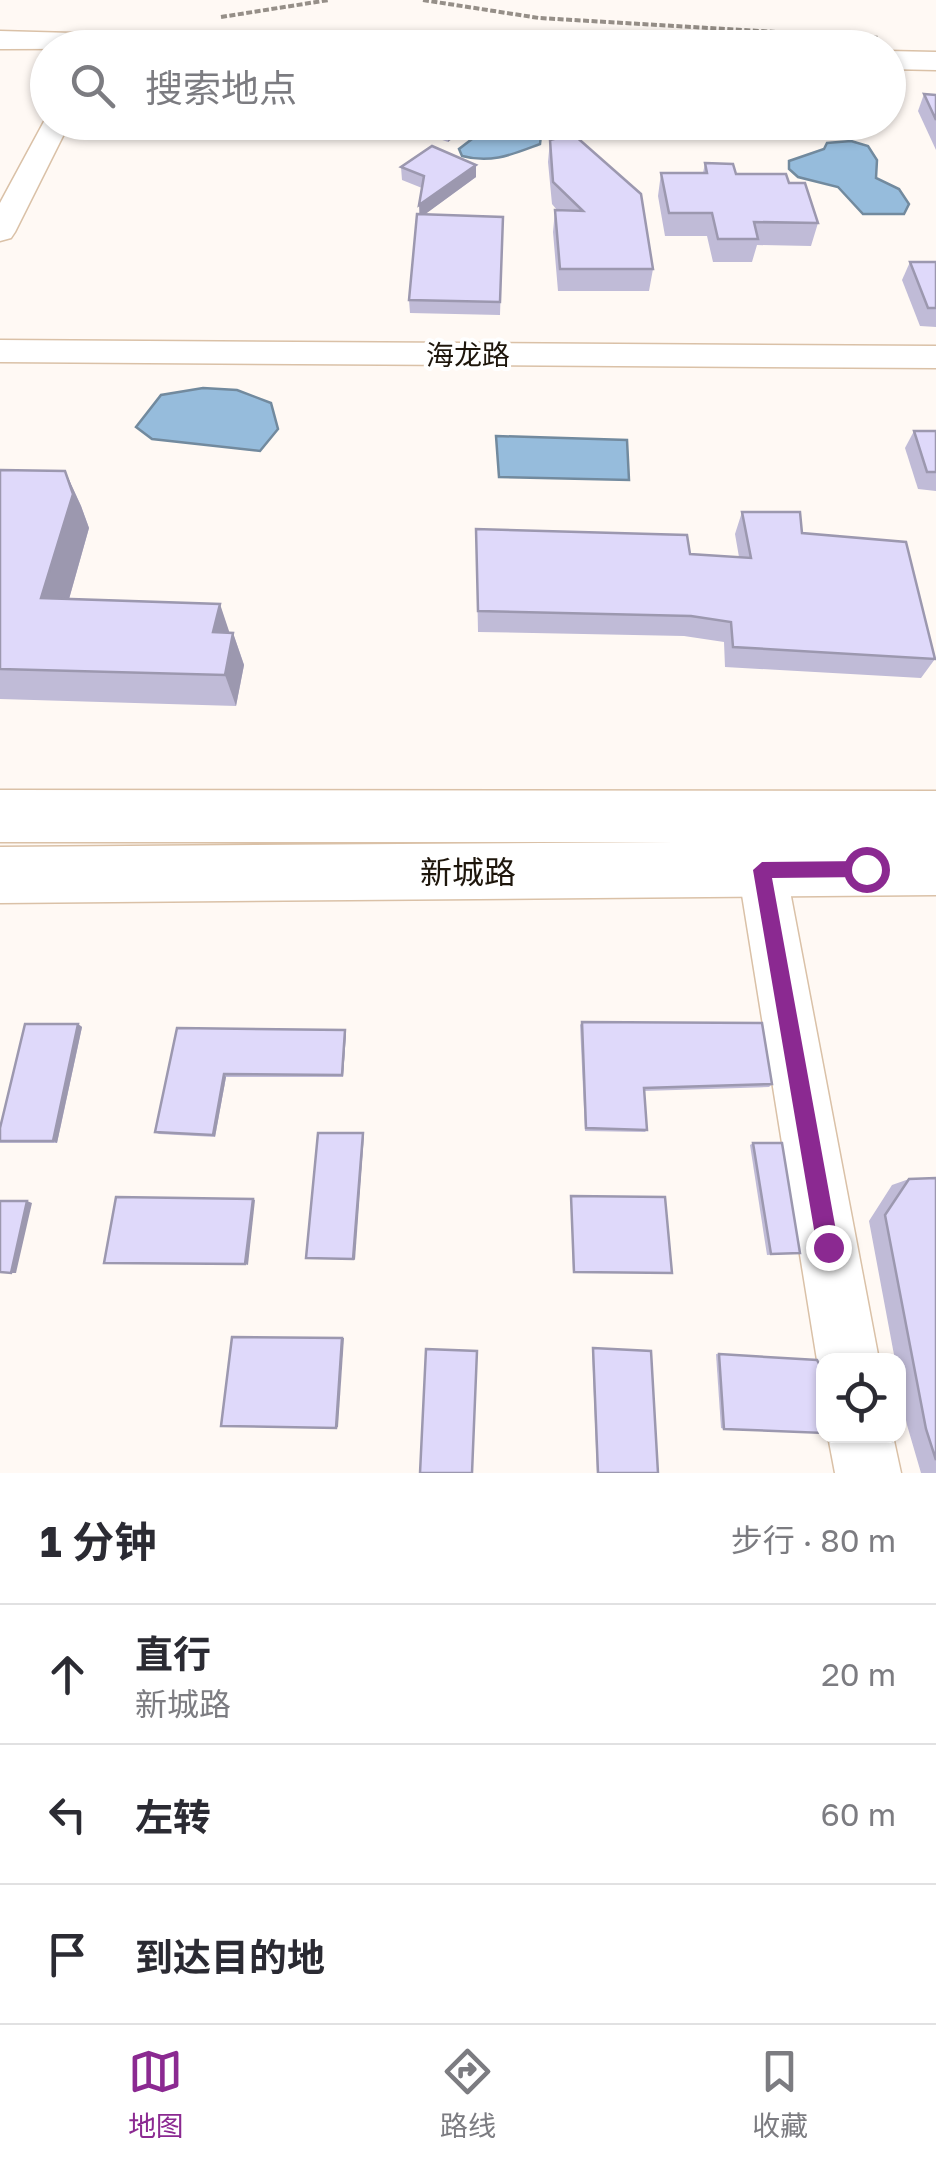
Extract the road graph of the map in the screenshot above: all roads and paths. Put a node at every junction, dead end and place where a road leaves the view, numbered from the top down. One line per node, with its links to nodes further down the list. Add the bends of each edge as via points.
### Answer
1 (423, 0): 2 (path)
2 (669, 30)
3 (0, 40): 4 (main road)
4 (30, 42)
5 (906, 54): 6 (main road)
6 (936, 61)
7 (35, 140): 9 (street)
8 (48, 140): 10 (street)
9 (0, 201)
10 (0, 232)
11 (0, 351): 12 (street, 海龙路)
12 (936, 357)
13 (0, 816): 14 (main road, 新城路)
14 (936, 817)
15 (936, 868): 16 (main road, 新城路)
16 (762, 870): 17 (main road, 新城路); 18 (street)
17 (0, 875)
18 (847, 1353)
19 (863, 1443): 20 (street)
20 (868, 1473)

